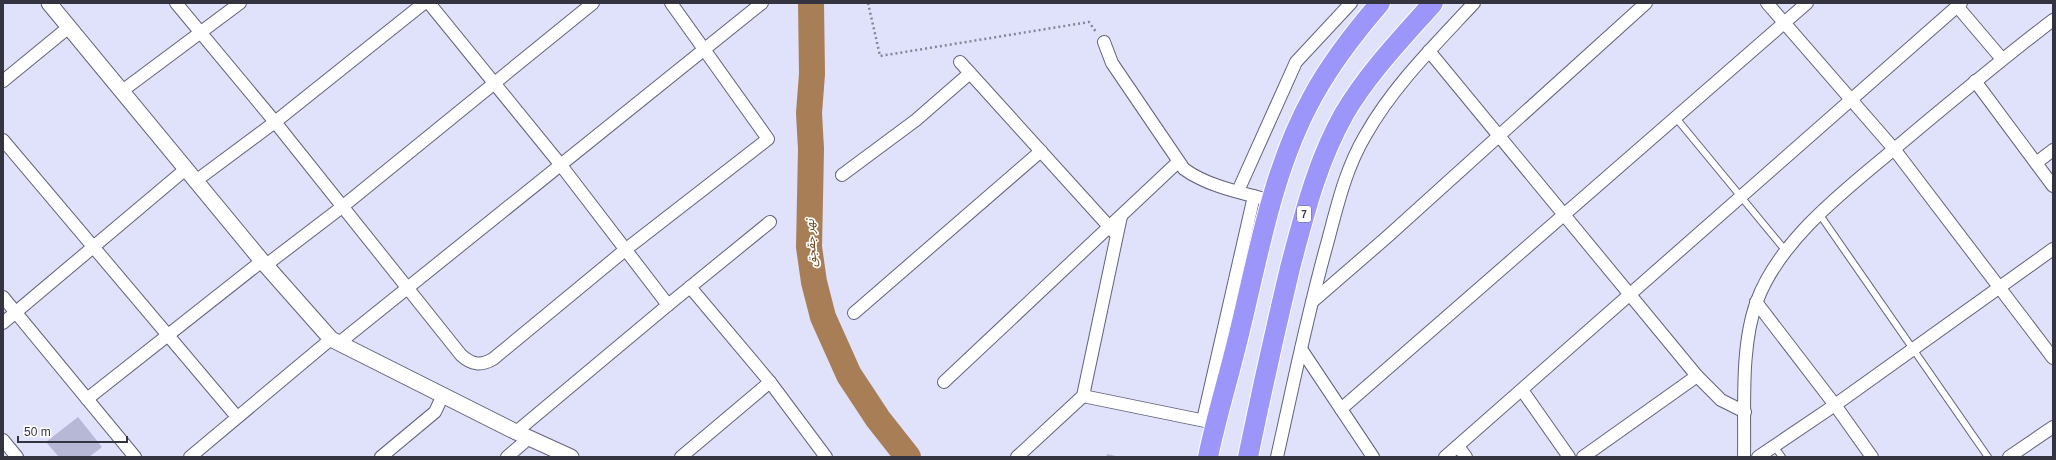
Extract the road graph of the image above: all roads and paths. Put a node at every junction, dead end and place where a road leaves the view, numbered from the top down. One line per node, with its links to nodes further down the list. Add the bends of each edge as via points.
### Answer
1 (49, 3): 20 (street)
2 (176, 3): 21 (street)
3 (240, 3): 21 (street)
4 (424, 3): 34 (street)
5 (429, 3): 30 (street)
6 (593, 3): 30 (street)
7 (671, 3): 23 (street)
8 (762, 3): 23 (street)
9 (868, 3): 22 (path, via 880,56 1089,22)
10 (1352, 3): 47 (street, via 1296,62)
11 (1380, 3): 49 (highway, via 1350,38 1313,96)
12 (1433, 3): 103 (highway, 7, via 1359,90 1344,114 1321,162 1305,211 1273,338)
13 (1474, 3): 24 (street)
14 (1646, 3): 35 (street)
15 (1767, 3): 19 (street)
16 (1807, 3): 19 (street)
17 (1959, 5): 25 (street); 32 (street)
18 (2053, 20): 25 (street)
19 (1785, 23): 32 (street); 33 (street)
20 (69, 27): 28 (street); 31 (street)
21 (201, 33): 31 (street); 34 (street)
22 (1104, 42): 40 (street, via 1112,63)
23 (704, 49): 42 (street); 57 (street, via 768,140)
24 (1429, 51): 35 (street); 65 (street, via 1380,113 1355,153 1338,201)
25 (2002, 59): 29 (street)
26 (960, 62): 27 (street)
27 (970, 73): 39 (street); 44 (street, via 916,120)
28 (3, 81)
29 (1975, 81): 37 (street); 41 (street)
30 (495, 83): 42 (street); 50 (street)
31 (122, 91): 43 (street)
32 (1852, 99): 37 (street); 48 (street)
33 (1676, 118): 48 (lane); 51 (street)
34 (275, 122): 45 (street); 50 (street)
35 (1498, 136): 51 (street); 65 (street)
36 (3, 140): 55 (street)
37 (1894, 149): 52 (street, via 1836,198); 61 (street)
38 (2053, 150): 41 (street)
39 (1041, 151): 54 (street); 69 (street)
40 (1178, 162): 47 (street, via 1191,174); 54 (street, via 1121,216)
41 (2036, 163): 46 (street)
42 (560, 164): 57 (street); 62 (street)
43 (187, 168): 45 (street); 55 (street)
44 (842, 175)
45 (197, 180): 59 (street)
46 (2053, 186)
47 (1238, 191): 49 (street)
48 (1741, 196): 58 (lane); 63 (street)
49 (1263, 199): 87 (highway)
50 (342, 206): 59 (street); 62 (street)
51 (1564, 215): 63 (street); 84 (street)
52 (1820, 215): 58 (street); 74 (lane)
53 (770, 222): 60 (street)
54 (1113, 232): 78 (street); 81 (street)
55 (94, 247): 68 (street); 71 (street)
56 (2053, 249): 61 (street)
57 (626, 250): 62 (street, via 493,359 480,364 471,363 461,355); 67 (street)
58 (1785, 250): 66 (street, via 1766,276)
59 (264, 263): 71 (street); 72 (street)
60 (690, 287): 67 (street); 77 (street)
61 (2001, 287): 74 (street); 75 (street)
62 (408, 288): 72 (street)
63 (1628, 295): 76 (street); 79 (street)
64 (3, 297): 68 (street)
65 (1312, 302): 73 (street)
66 (1756, 302): 83 (street); 85 (street, via 1745,361)
67 (668, 305): 89 (street)
68 (16, 312): 70 (street); 82 (street)
69 (854, 313)
70 (3, 323)
71 (168, 335): 82 (street); 86 (street)
72 (335, 341): 80 (street); 86 (street)
73 (1301, 349): 84 (street); 104 (street)
74 (1913, 349): 83 (street); 114 (lane)
75 (2053, 358)
76 (1697, 376): 85 (street, via 1721,400); 109 (street)
77 (770, 382): 99 (street); 100 (street)
78 (944, 382)
79 (1522, 390): 91 (street); 108 (street)
80 (443, 395): 89 (street); 96 (street, via 435,412)
81 (1083, 396): 87 (street); 101 (street)
82 (87, 399): 94 (street)
83 (1835, 405): 92 (street); 113 (street)
84 (1341, 409): 105 (street)
85 (1745, 412): 110 (street)
86 (237, 417): 95 (street)
87 (1209, 422): 102 (highway)
88 (2053, 427): 115 (street)
89 (523, 435): 97 (street); 98 (street)
90 (3, 440): 93 (street)
91 (1458, 446): 106 (street); 107 (street)
92 (1774, 446): 111 (street); 112 (lane)
93 (17, 457)
94 (135, 457)
95 (190, 457)
96 (381, 457)
97 (507, 457)
98 (571, 457)
99 (681, 457)
100 (826, 457)
101 (1017, 457)
102 (1208, 457)
103 (1248, 457)
104 (1277, 457)
105 (1373, 457)
106 (1445, 457)
107 (1466, 457)
108 (1569, 457)
109 (1583, 457)
110 (1744, 457)
111 (1758, 457)
112 (1782, 457)
113 (1872, 457)
114 (1988, 457)
115 (2010, 457)

